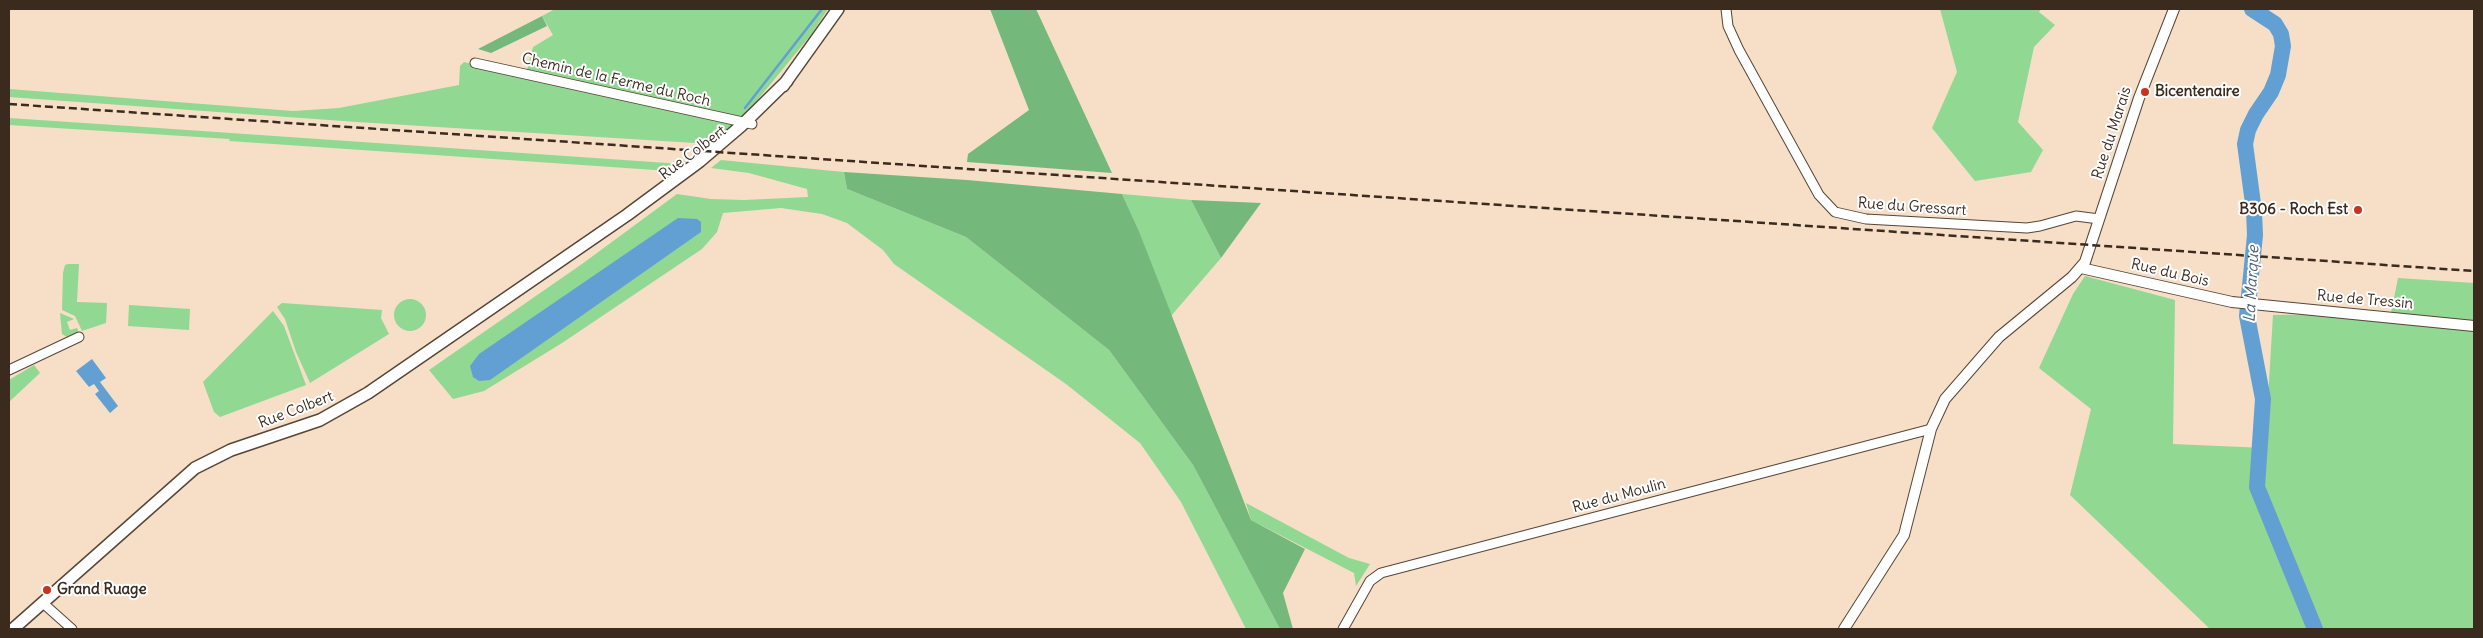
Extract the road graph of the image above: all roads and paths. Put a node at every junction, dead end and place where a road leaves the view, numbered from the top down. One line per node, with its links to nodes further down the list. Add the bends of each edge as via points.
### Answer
1 (838, 9): 5 (main road, Rue Colbert, via 786,81)
2 (1726, 9): 6 (street, Rue du Gressart, via 1730,31 1739,50 1819,195 1836,212 1866,220 2027,228 2076,216)
3 (2174, 9): 6 (street, Rue du Marais, via 2139,98)
4 (475, 62): 5 (street, Chemin de la Ferme du Roch)
5 (748, 124): 13 (main road, Rue Colbert, via 627,214 351,404 320,420 231,450 195,468)
6 (2099, 219): 7 (street, Rue du Marais)
7 (2081, 268): 8 (street, Rue du Bois); 12 (street, via 2016,320 1983,352 1945,399)
8 (2254, 305): 9 (street, Rue de Tressin)
9 (2474, 326)
10 (79, 337): 11 (street)
11 (9, 370)
12 (1931, 429): 16 (street, Rue du Moulin, via 1381,573 1370,581); 17 (street, via 1904,535)
13 (44, 604): 14 (main road, Rue Colbert); 15 (street)
14 (11, 628)
15 (72, 629)
16 (1343, 629)
17 (1844, 629)

